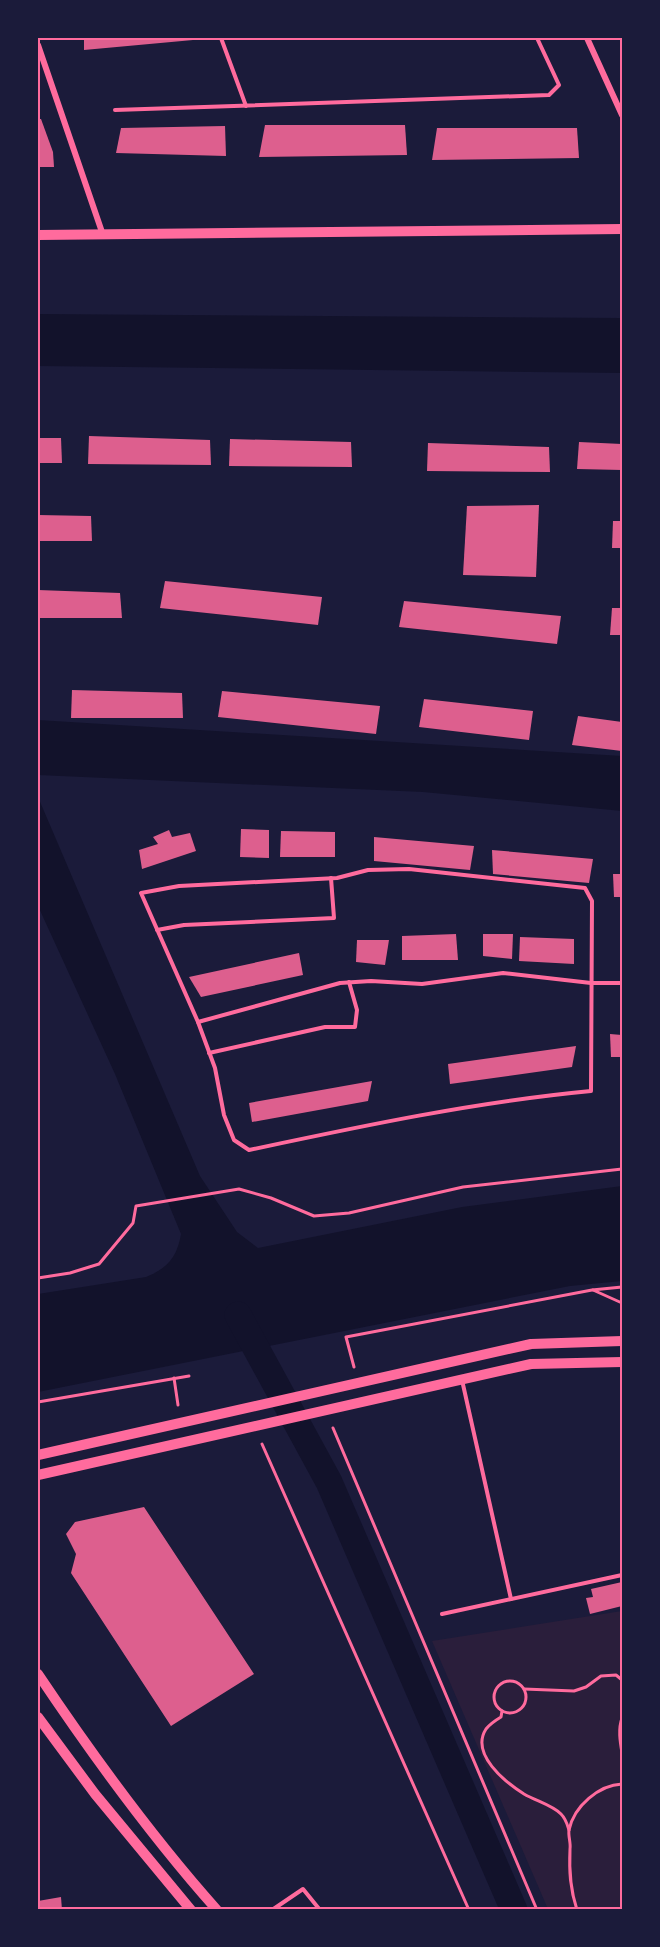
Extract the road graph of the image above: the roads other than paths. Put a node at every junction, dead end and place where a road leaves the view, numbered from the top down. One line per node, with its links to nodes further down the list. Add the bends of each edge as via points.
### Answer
1 (221, 38): 5 (lane)
2 (537, 38): 5 (lane, via 559,85 549,95)
3 (587, 38): 7 (street)
4 (38, 45): 10 (street)
5 (246, 106): 6 (lane)
6 (116, 110)
7 (622, 116)
8 (622, 229): 10 (street)
9 (38, 235): 10 (street)
10 (103, 235)
11 (331, 878): 12 (lane, via 334,918 184,925); 12 (lane, via 178,886 141,893); 15 (lane, via 368,870 409,869 585,888 592,901)
12 (157, 930): 16 (lane)
13 (349, 982): 15 (lane, via 422,984 503,973); 16 (lane); 17 (lane, via 357,1010 355,1027 325,1027)
14 (622, 983): 15 (lane)
15 (591, 984): 17 (lane, via 591,1091 444,1111 249,1150 234,1140)
16 (198, 1022): 17 (lane)
17 (209, 1053)
18 (622, 1341): 21 (street, via 531,1344)
19 (622, 1362): 20 (street, via 531,1364)
20 (462, 1379): 22 (street); 24 (lane)
21 (38, 1455)
22 (38, 1475)
23 (622, 1575): 24 (lane)
24 (511, 1599): 25 (lane)
25 (442, 1614)
26 (38, 1674): 29 (street, via 88,1749)
27 (38, 1717): 28 (street, via 95,1794)
28 (191, 1910)
29 (217, 1910)
30 (272, 1910): 31 (lane, via 303,1888)
31 (320, 1910)

